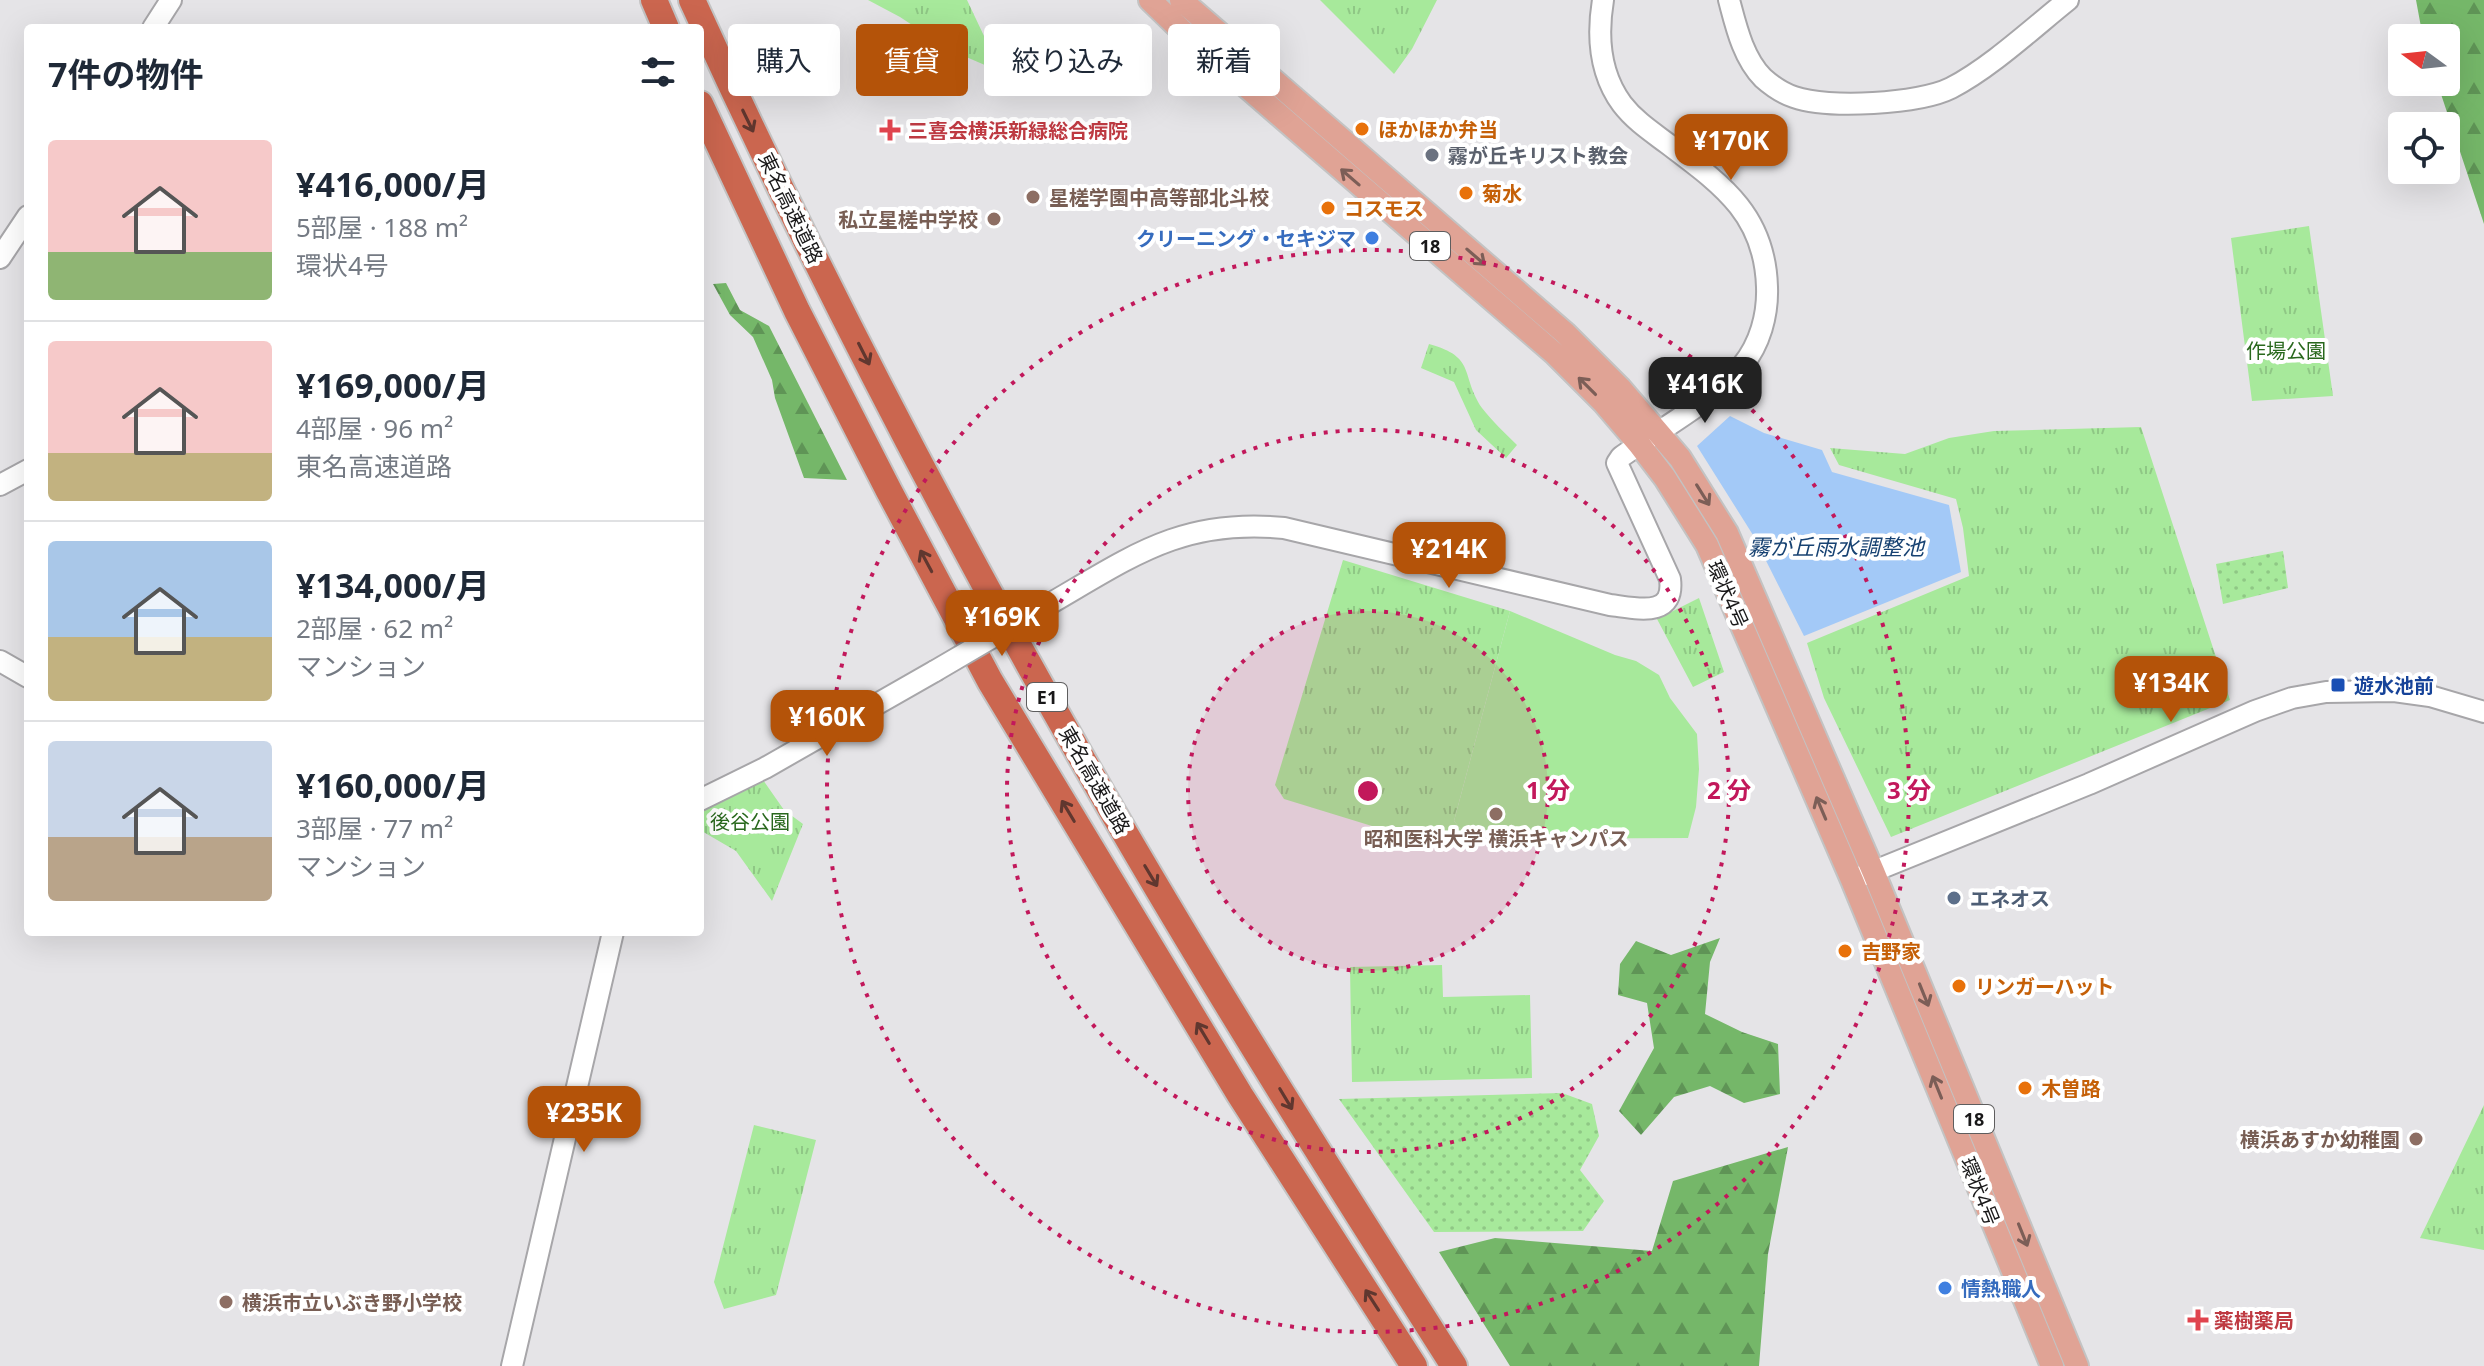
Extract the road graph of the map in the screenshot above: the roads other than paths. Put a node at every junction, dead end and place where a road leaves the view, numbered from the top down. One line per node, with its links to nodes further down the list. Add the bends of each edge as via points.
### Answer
1 (171, 0): 11 (street)
2 (178, 0): 12 (street)
3 (654, 0): 13 (highway)
4 (692, 0): 14 (highway, 東名高速道路 / E1, one-way to 14)
5 (1150, 0): 20 (main road, 環状4号 / 18, one-way to 5)
6 (1181, 0): 20 (main road, 環状4号 / 18, one-way to 20, via 1565,333 1620,388)
7 (1591, 0): 19 (street, via 1587,45 1611,110 1634,135 1709,190 1727,209 1748,249 1754,300 1743,345)
8 (1603, 0): 19 (street, via 1600,46 1621,103 1737,201 1761,246 1767,300 1763,326 1741,368)
9 (1729, 0): 10 (street, via 1760,75 1774,88 1816,102 1922,98 1948,89)
10 (2068, 0)
11 (158, 24)
12 (159, 24)
13 (664, 24)
14 (703, 24)
15 (704, 27): 31 (highway, 東名高速道路 / E1, one-way to 31, via 835,296 1019,646 1129,839)
16 (704, 113): 30 (highway, 東名高速道路 / E1, one-way to 16, via 1240,1095 990,681 797,311)
17 (24, 222): 18 (street)
18 (0, 258)
19 (1725, 382): 20 (street)
20 (1648, 438): 26 (street, bridge, via 1617,463 1670,579 1667,601 1658,607 1610,605 1284,528 1219,527 1142,551); 27 (main road, 環状4号 / 18, via 1665,478 1707,545)
21 (24, 472): 22 (street)
22 (0, 485)
23 (0, 661): 24 (street)
24 (24, 675)
25 (2484, 712): 27 (street, via 2394,691 2292,698)
26 (704, 798)
27 (1862, 876): 32 (main road, 環状4号 / 18, one-way to 27); 33 (main road, 環状4号 / 18, one-way to 33)
28 (612, 936): 29 (street)
29 (512, 1366)
30 (1414, 1366)
31 (1454, 1366)
32 (2052, 1366)
33 (2077, 1366)

